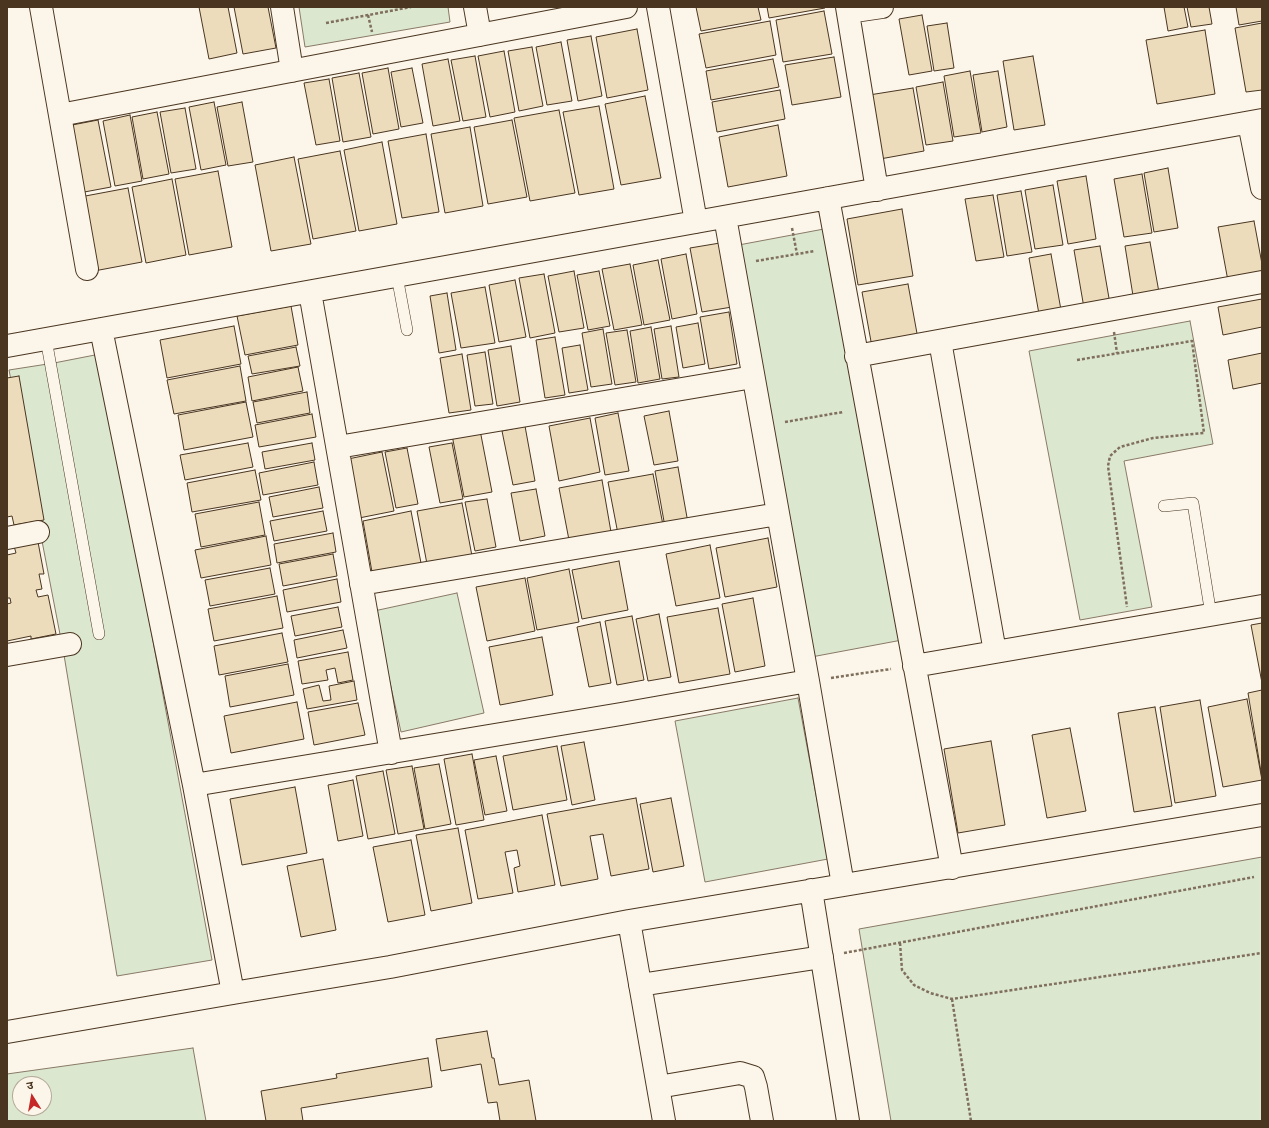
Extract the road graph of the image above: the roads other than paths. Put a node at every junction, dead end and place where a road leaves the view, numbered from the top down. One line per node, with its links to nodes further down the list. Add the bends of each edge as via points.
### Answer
1 (41, 7): 10 (street)
2 (282, 7): 9 (street)
3 (475, 7): 8 (street)
4 (626, 7): 8 (street)
5 (658, 7): 16 (street)
6 (882, 7): 7 (street)
7 (848, 10): 13 (street)
8 (480, 35): 9 (street)
9 (292, 71): 10 (street)
10 (60, 115): 17 (street)
11 (1256, 122): 12 (street); 13 (street)
12 (1262, 188)
13 (877, 190): 14 (street)
14 (828, 198): 15 (street); 26 (street)
15 (725, 217): 16 (street); 27 (street)
16 (696, 222): 18 (street)
17 (87, 269)
18 (397, 276): 20 (street); 22 (lane)
19 (1262, 282): 24 (street)
20 (310, 292): 21 (street); 28 (street)
21 (101, 329): 23 (street); 43 (street)
22 (407, 330)
23 (46, 339): 25 (street); 36 (lane)
24 (940, 341): 26 (street); 38 (street)
25 (7, 346)
26 (856, 356): 40 (street)
27 (753, 377): 28 (street); 30 (street)
28 (338, 447): 33 (street)
29 (1164, 506): 35 (lane, via 1193,503)
30 (778, 514): 33 (street); 41 (street)
31 (38, 532): 32 (street)
32 (7, 538)
33 (361, 584): 42 (street)
34 (1262, 606): 35 (street)
35 (1211, 615): 38 (street)
36 (99, 634)
37 (70, 644): 39 (street)
38 (994, 652): 40 (street)
39 (7, 655)
40 (914, 666): 45 (street)
41 (808, 681): 42 (street); 46 (street)
42 (390, 753): 43 (street)
43 (194, 785): 51 (street)
44 (1262, 815): 45 (street)
45 (952, 868): 46 (street)
46 (843, 885): 47 (street)
47 (811, 890): 48 (street); 49 (street)
48 (629, 921): 50 (street); 51 (street, via 390,967)
49 (822, 957): 50 (street); 56 (street)
50 (640, 985): 53 (street)
51 (232, 992): 52 (street)
52 (7, 1032)
53 (658, 1087): 54 (street); 55 (street, via 740,1073 753,1077)
54 (664, 1121)
55 (762, 1121)
56 (848, 1121)

